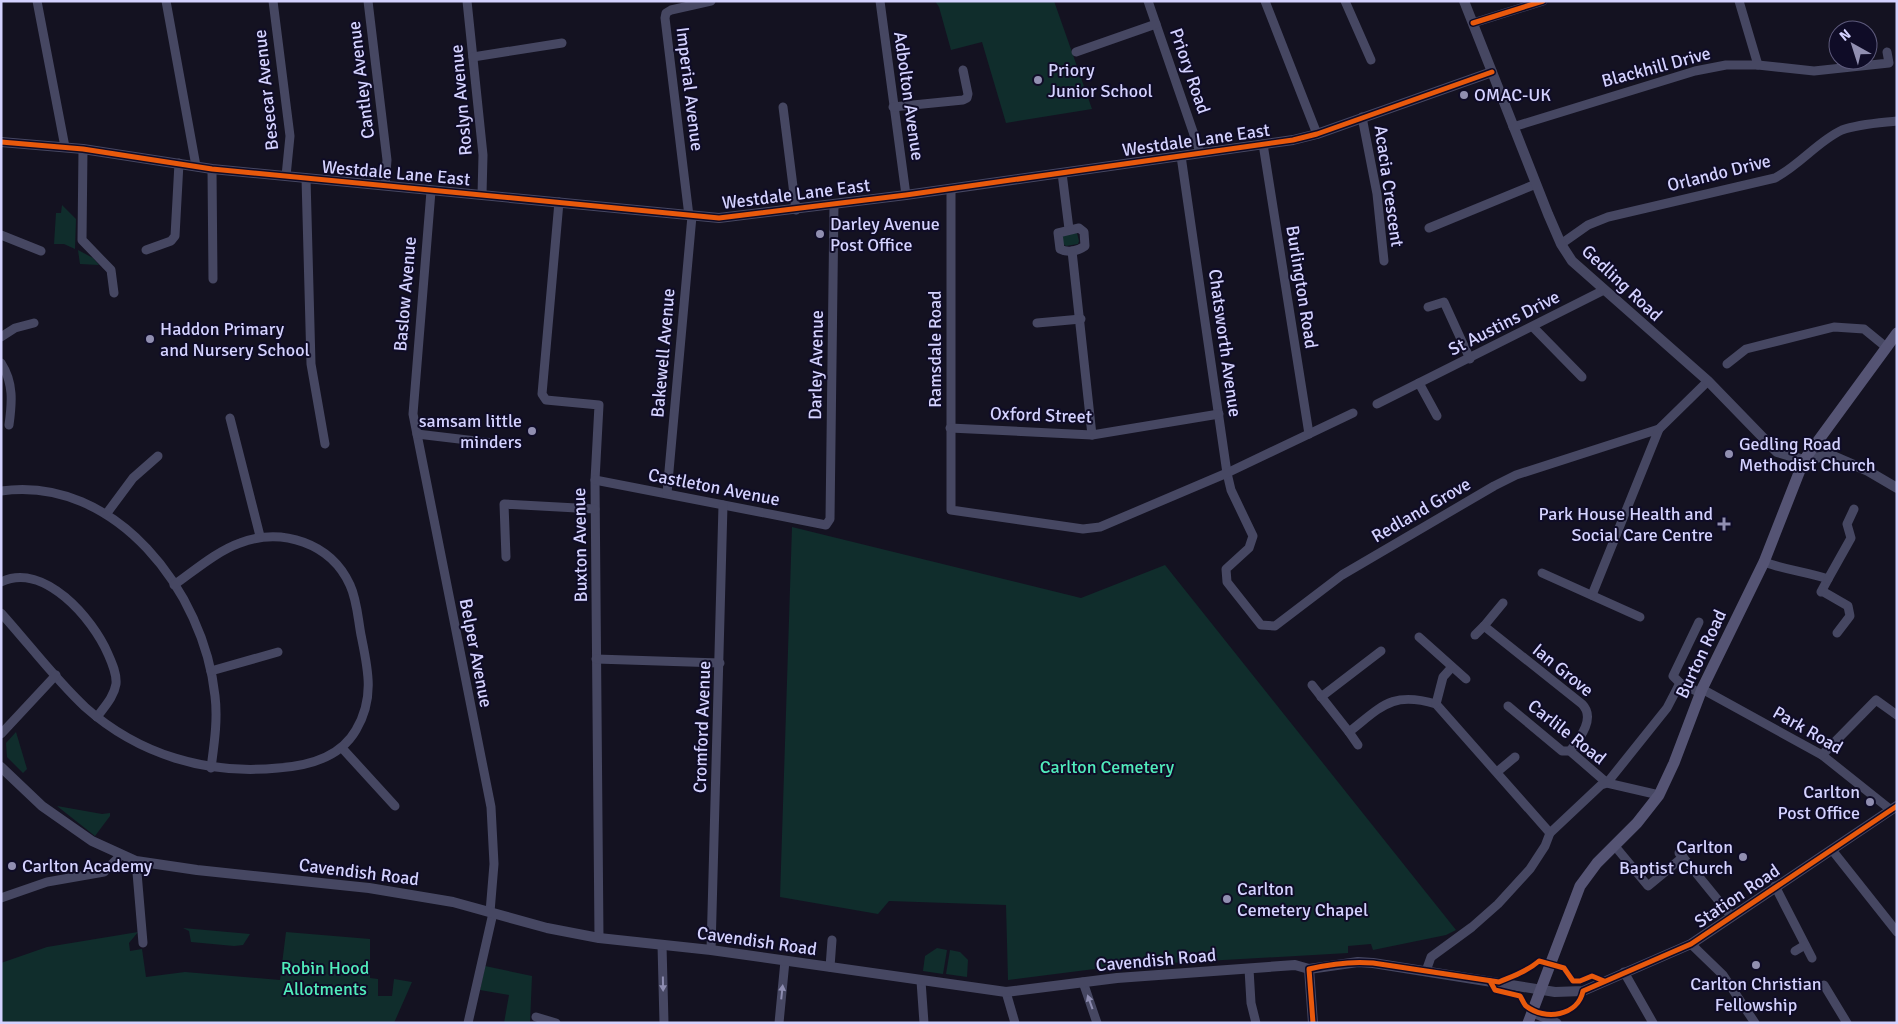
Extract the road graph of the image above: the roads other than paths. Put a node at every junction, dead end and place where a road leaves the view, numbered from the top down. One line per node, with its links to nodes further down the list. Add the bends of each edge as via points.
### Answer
1 (37, 1): 32 (street)
2 (166, 1): 37 (street)
3 (273, 1): 40 (street, Besecar Avenue, via 290,136)
4 (368, 1): 43 (street, Cantley Avenue, via 386,160)
5 (467, 1): 19 (street, Roslyn Avenue)
6 (712, 1): 51 (street, Imperial Avenue, via 671,10 664,18)
7 (880, 1): 25 (street, Adbolton Avenue)
8 (1148, 1): 15 (street, Priory Road)
9 (1265, 1): 29 (street)
10 (1345, 1): 20 (street)
11 (1464, 1): 14 (street, Gedling Road)
12 (1544, 1): 14 (street)
13 (1739, 1): 21 (street)
14 (1473, 23): 23 (street, Gedling Road)
15 (1156, 24): 17 (street); 34 (street, Priory Road)
16 (562, 43): 19 (street)
17 (1076, 52)
18 (1887, 52): 21 (street, Blackhill Drive, via 1889,64 1814,71)
19 (473, 57): 46 (street, Roslyn Avenue, via 483,155)
20 (1371, 60)
21 (1758, 65): 28 (street, Blackhill Drive, via 1726,65 1695,71)
22 (963, 70): 25 (street, via 968,94 964,100)
23 (1492, 72): 26 (street, Westdale Lane East); 28 (street, Gedling Road)
24 (783, 107): 50 (street)
25 (893, 107): 47 (street, Adbolton Avenue)
26 (1362, 117): 29 (street, Westdale Lane East); 59 (street, Acacia Crescent, via 1377,194)
27 (1897, 121): 55 (street, Orlando Drive, via 1842,130 1775,178 1608,217 1578,230)
28 (1513, 127): 42 (street, Gedling Road)
29 (1317, 134): 31 (street, Westdale Lane East)
30 (1, 142): 32 (street, Westdale Lane East)
31 (1263, 144): 34 (street, Westdale Lane East); 87 (street, Burlington Road)
32 (65, 147): 33 (street, Westdale Lane East)
33 (83, 149): 36 (street, Westdale Lane East); 62 (street, via 82,240 111,270)
34 (1200, 152): 35 (street, Westdale Lane East)
35 (1181, 156): 39 (street, Westdale Lane East); 80 (street, Chatsworth Avenue)
36 (179, 163): 37 (street, Westdale Lane East); 57 (street, via 175,236 171,241)
37 (196, 166): 38 (street, Westdale Lane East)
38 (212, 169): 40 (street, Westdale Lane East); 60 (street)
39 (1062, 173): 44 (street, Westdale Lane East); 53 (street)
40 (286, 176): 41 (street, Westdale Lane East)
41 (306, 178): 43 (street, Westdale Lane East); 90 (street, via 311,364)
42 (1536, 184): 52 (street); 55 (street, Gedling Road)
43 (385, 186): 45 (street, Westdale Lane East)
44 (952, 188): 47 (street, Westdale Lane East); 84 (street, Ramsdale Road)
45 (431, 190): 46 (street, Westdale Lane East); 77 (street, Baslow Avenue)
46 (482, 195): 48 (street, Westdale Lane East)
47 (906, 195): 49 (street, Westdale Lane East)
48 (559, 202): 51 (street, Westdale Lane East); 94 (street, Buxton Avenue, via 542,394 546,400 599,405)
49 (834, 204): 50 (street, Westdale Lane East); 102 (street, Darley Avenue, via 830,519)
50 (796, 210): 51 (street, Westdale Lane East, via 742,217)
51 (690, 216): 97 (street, Bakewell Avenue)
52 (1429, 228)
53 (1069, 229): 58 (street, via 1061,230 1057,236 1060,249); 58 (street, via 1082,230 1085,242 1081,249)
54 (1, 235): 56 (street)
55 (1561, 244): 61 (street, Gedling Road, via 1572,261)
56 (41, 250)
57 (146, 250)
58 (1072, 251): 64 (street)
59 (1384, 260)
60 (213, 279)
61 (1604, 290): 67 (street, St Austins Drive); 75 (street, Gedling Road)
62 (114, 293)
63 (1428, 307): 71 (street, via 1444,302)
64 (1081, 319): 66 (street); 88 (street)
65 (34, 323): 69 (street, via 15,328)
66 (1037, 324)
67 (1533, 327): 71 (street, St Austins Drive); 74 (street)
68 (1897, 333): 70 (main road, Burton Road)
69 (1, 337)
70 (1886, 347): 73 (street, via 1864,329 1834,327 1746,349); 92 (main road, Burton Road)
71 (1470, 359): 76 (street, St Austins Drive)
72 (1, 364): 83 (street, via 8,374 13,397)
73 (1727, 364)
74 (1582, 377)
75 (1708, 382): 85 (street, Redland Grove); 92 (street, Gedling Road, via 1777,452)
76 (1419, 383): 78 (street, St Austins Drive); 81 (street)
77 (412, 401): 86 (street, Belper Avenue)
78 (1377, 404)
79 (1353, 413): 87 (street)
80 (1219, 414): 88 (street, Oxford Street); 93 (street, Chatsworth Avenue)
81 (1438, 416)
82 (230, 418): 104 (street)
83 (8, 425)
84 (950, 428): 88 (street, Oxford Street); 93 (street, Ramsdale Road, via 951,510 1084,529 1100,528)
85 (1659, 430): 103 (street, Redland Grove, via 1516,475 1494,486 1342,575 1275,626 1262,625 1256,620 1225,576 1230,563 1253,543); 111 (street)
86 (417, 434): 89 (street); 157 (street, Belper Avenue, via 491,807 494,864)
87 (1309, 434): 93 (street)
88 (1092, 435)
89 (493, 443)
90 (325, 444)
91 (158, 456): 101 (street, via 134,478)
92 (1804, 460): 95 (street, via 1831,455); 106 (main road, Burton Road)
93 (1227, 473): 103 (street, Chatsworth Avenue, via 1231,490)
94 (595, 480): 97 (street, Castleton Avenue); 99 (street, Buxton Avenue)
95 (1897, 488)
96 (1, 491): 101 (street, via 33,489 87,503)
97 (667, 493): 98 (street, Castleton Avenue)
98 (723, 505): 102 (street, Castleton Avenue); 123 (street, Cromford Avenue)
99 (595, 509): 105 (street, via 504,504); 122 (street, Buxton Avenue)
100 (1854, 509): 108 (street, via 1847,524 1851,538)
101 (107, 513): 110 (street, via 138,540)
102 (826, 525)
103 (1251, 532)
104 (260, 536): 110 (street, via 238,543); 139 (street, via 299,540 317,547 334,560 351,587 370,686 368,706)
105 (506, 557)
106 (1764, 562): 108 (street); 130 (main road, Burton Road)
107 (1542, 572): 111 (street)
108 (1828, 579): 117 (street, via 1821,591 1848,606 1850,616)
109 (1, 582): 135 (street, via 11,577 39,581 82,611 97,632 114,667 116,683 110,700)
110 (174, 585): 125 (street, via 197,625)
111 (1592, 595): 114 (street)
112 (1503, 602): 116 (street)
113 (1, 613): 126 (street)
114 (1640, 617)
115 (1699, 622): 128 (street, via 1673,676)
116 (1484, 626): 118 (street); 140 (street, Ian Grove, via 1586,708 1588,719)
117 (1837, 633)
118 (1475, 635)
119 (1419, 637): 124 (street)
120 (278, 652): 125 (street)
121 (1381, 652): 131 (street)
122 (596, 659): 123 (street); 160 (street, Buxton Avenue)
123 (720, 663): 166 (street, Cromford Avenue)
124 (1452, 667): 127 (street); 132 (street, via 1443,677)
125 (211, 671): 144 (street, via 216,719)
126 (56, 676): 135 (street); 137 (street)
127 (1466, 679)
128 (1680, 683): 130 (street, Park Road); 146 (street, via 1667,708)
129 (1312, 685): 131 (street)
130 (1701, 691): 141 (street, Park Road); 147 (main road, Burton Road)
131 (1321, 697): 136 (street)
132 (1436, 704): 136 (street, via 1410,698 1397,699); 145 (street)
133 (1508, 706): 140 (street, Carlile Road, via 1562,751)
134 (1897, 715): 141 (street, via 1876,700)
135 (97, 716): 144 (street, via 128,739 170,758)
136 (1349, 732): 138 (street)
137 (1, 734)
138 (1358, 745)
139 (342, 748): 144 (street, via 316,762 296,767 250,771); 148 (street)
140 (1570, 751): 146 (street, Carlile Road)
141 (1822, 755): 149 (street, Park Road)
142 (1515, 757): 145 (street)
143 (1, 767): 153 (street, Cavendish Road, via 60,819)
144 (211, 768)
145 (1497, 772): 150 (street)
146 (1607, 782): 147 (street); 150 (street)
147 (1659, 795): 151 (main road, Burton Road)
148 (395, 806)
149 (1894, 808): 152 (street, Station Road)
150 (1550, 833): 173 (street, via 1530,869 1472,927 1433,954)
151 (1614, 846): 158 (street, via 1648,886 1681,855); 178 (main road, Burton Road, via 1580,886)
152 (1832, 850): 155 (street, Station Road); 159 (street)
153 (120, 856): 154 (street, Cavendish Road); 156 (street, via 104,872 47,882)
154 (136, 861): 157 (street, Cavendish Road, via 369,888 453,902); 162 (street)
155 (1775, 886): 158 (street, Station Road); 165 (street)
156 (1, 898)
157 (491, 913): 160 (street, Cavendish Road); 182 (street, Belper Avenue)
158 (1731, 916): 163 (street, Station Road)
159 (1896, 930)
160 (599, 938): 164 (street, Cavendish Road)
161 (831, 940): 170 (street)
162 (143, 943)
163 (1691, 944): 174 (street, Station Road); 193 (street, via 1723,975)
164 (662, 945): 166 (street, Cavendish Road); 184 (street, one-way to 184)
165 (1806, 945): 167 (street); 168 (street)
166 (711, 950): 169 (street, Cavendish Road)
167 (1795, 951)
168 (1812, 958)
169 (785, 961): 170 (street, Cavendish Road); 185 (street, one-way to 169)
170 (830, 968): 175 (street, Cavendish Road)
171 (1250, 968): 172 (street, Cavendish Road, via 1295,965); 176 (street, Cavendish Road); 189 (street, via 1251,1002)
172 (1309, 969): 173 (street, Cavendish Road, via 1358,962); 190 (street)
173 (1426, 971): 178 (street, Cavendish Road)
174 (1624, 972): 178 (street, Station Road, via 1583,991 1567,993); 192 (street)
175 (920, 981): 179 (street, Cavendish Road); 186 (street)
176 (1083, 982): 179 (street, Cavendish Road); 188 (street, one-way to 176)
177 (1824, 985): 194 (street)
178 (1542, 989): 181 (main road, Burton Road)
179 (1006, 992): 187 (street)
180 (536, 1017): 183 (street)
181 (1531, 1018): 191 (street)
182 (468, 1023)
183 (556, 1023)
184 (664, 1023)
185 (779, 1023)
186 (924, 1023)
187 (1015, 1023)
188 (1097, 1023)
189 (1256, 1023)
190 (1313, 1023)
191 (1557, 1023)
192 (1653, 1023)
193 (1755, 1023)
194 (1847, 1023)

